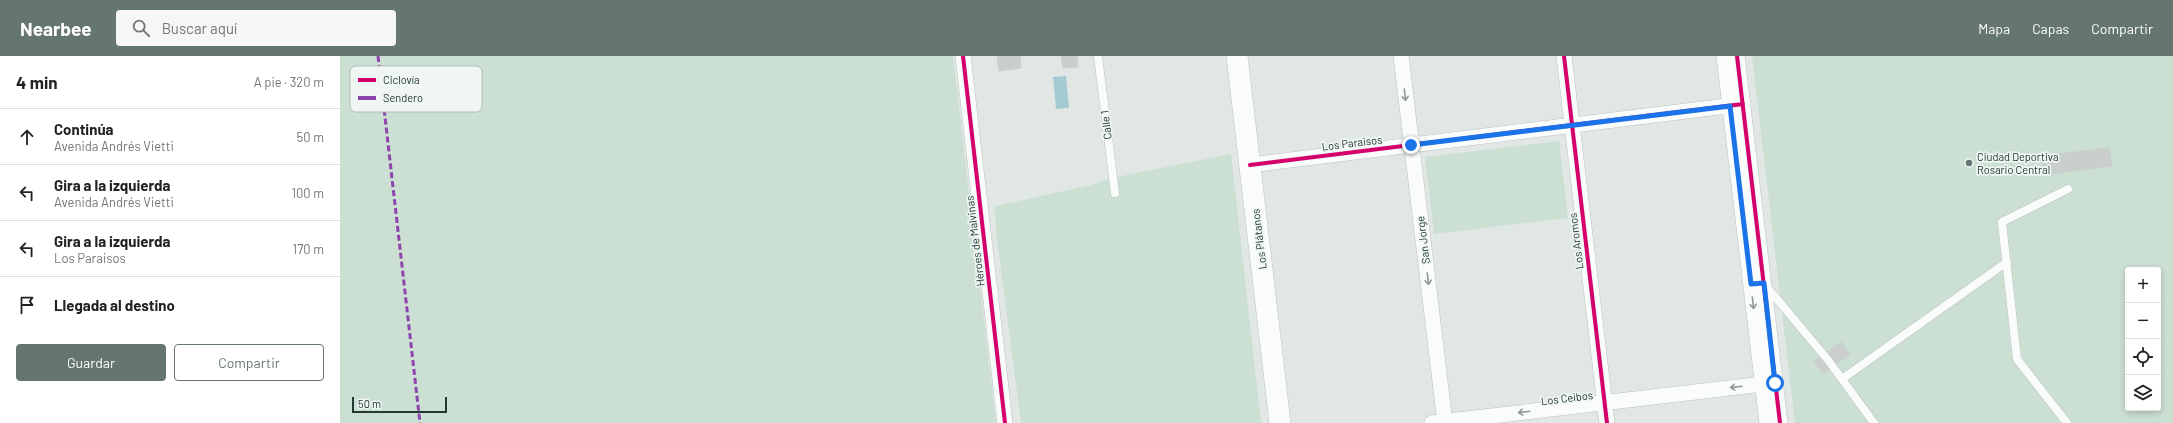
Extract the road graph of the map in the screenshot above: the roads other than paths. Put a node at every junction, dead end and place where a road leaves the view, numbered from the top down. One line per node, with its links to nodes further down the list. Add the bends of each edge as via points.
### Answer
1 (963, 56): 20 (street, Héroes de Malvinas)
2 (1098, 56): 13 (lane, Calle 1)
3 (1237, 56): 11 (street, Los Plátanos)
4 (1401, 56): 10 (street, San Jorge, one-way to 10)
5 (1564, 56): 9 (street, Los Aromos)
6 (1724, 56): 8 (street)
7 (1737, 56): 8 (street)
8 (1736, 105): 9 (street, Los Paraisos); 15 (street)
9 (1572, 125): 10 (street, Los Paraisos); 18 (street, Los Aromos)
10 (1411, 145): 11 (street, Los Paraisos); 19 (street, San Jorge, one-way to 19)
11 (1250, 165): 21 (street, Los Plátanos)
12 (2068, 189): 14 (lane, via 2002,222)
13 (1115, 193)
14 (2007, 262): 16 (lane); 26 (lane, via 2017,359)
15 (1757, 283): 16 (lane); 17 (street)
16 (1842, 378): 25 (lane)
17 (1769, 383): 18 (street, Los Ceibos, one-way to 18); 23 (street); 24 (street)
18 (1604, 403): 19 (street, Los Ceibos, one-way to 19); 22 (street, Los Aromos)
19 (1440, 422)
20 (1005, 423)
21 (1280, 423)
22 (1607, 423)
23 (1767, 423)
24 (1780, 423)
25 (1874, 423)
26 (2067, 423)

